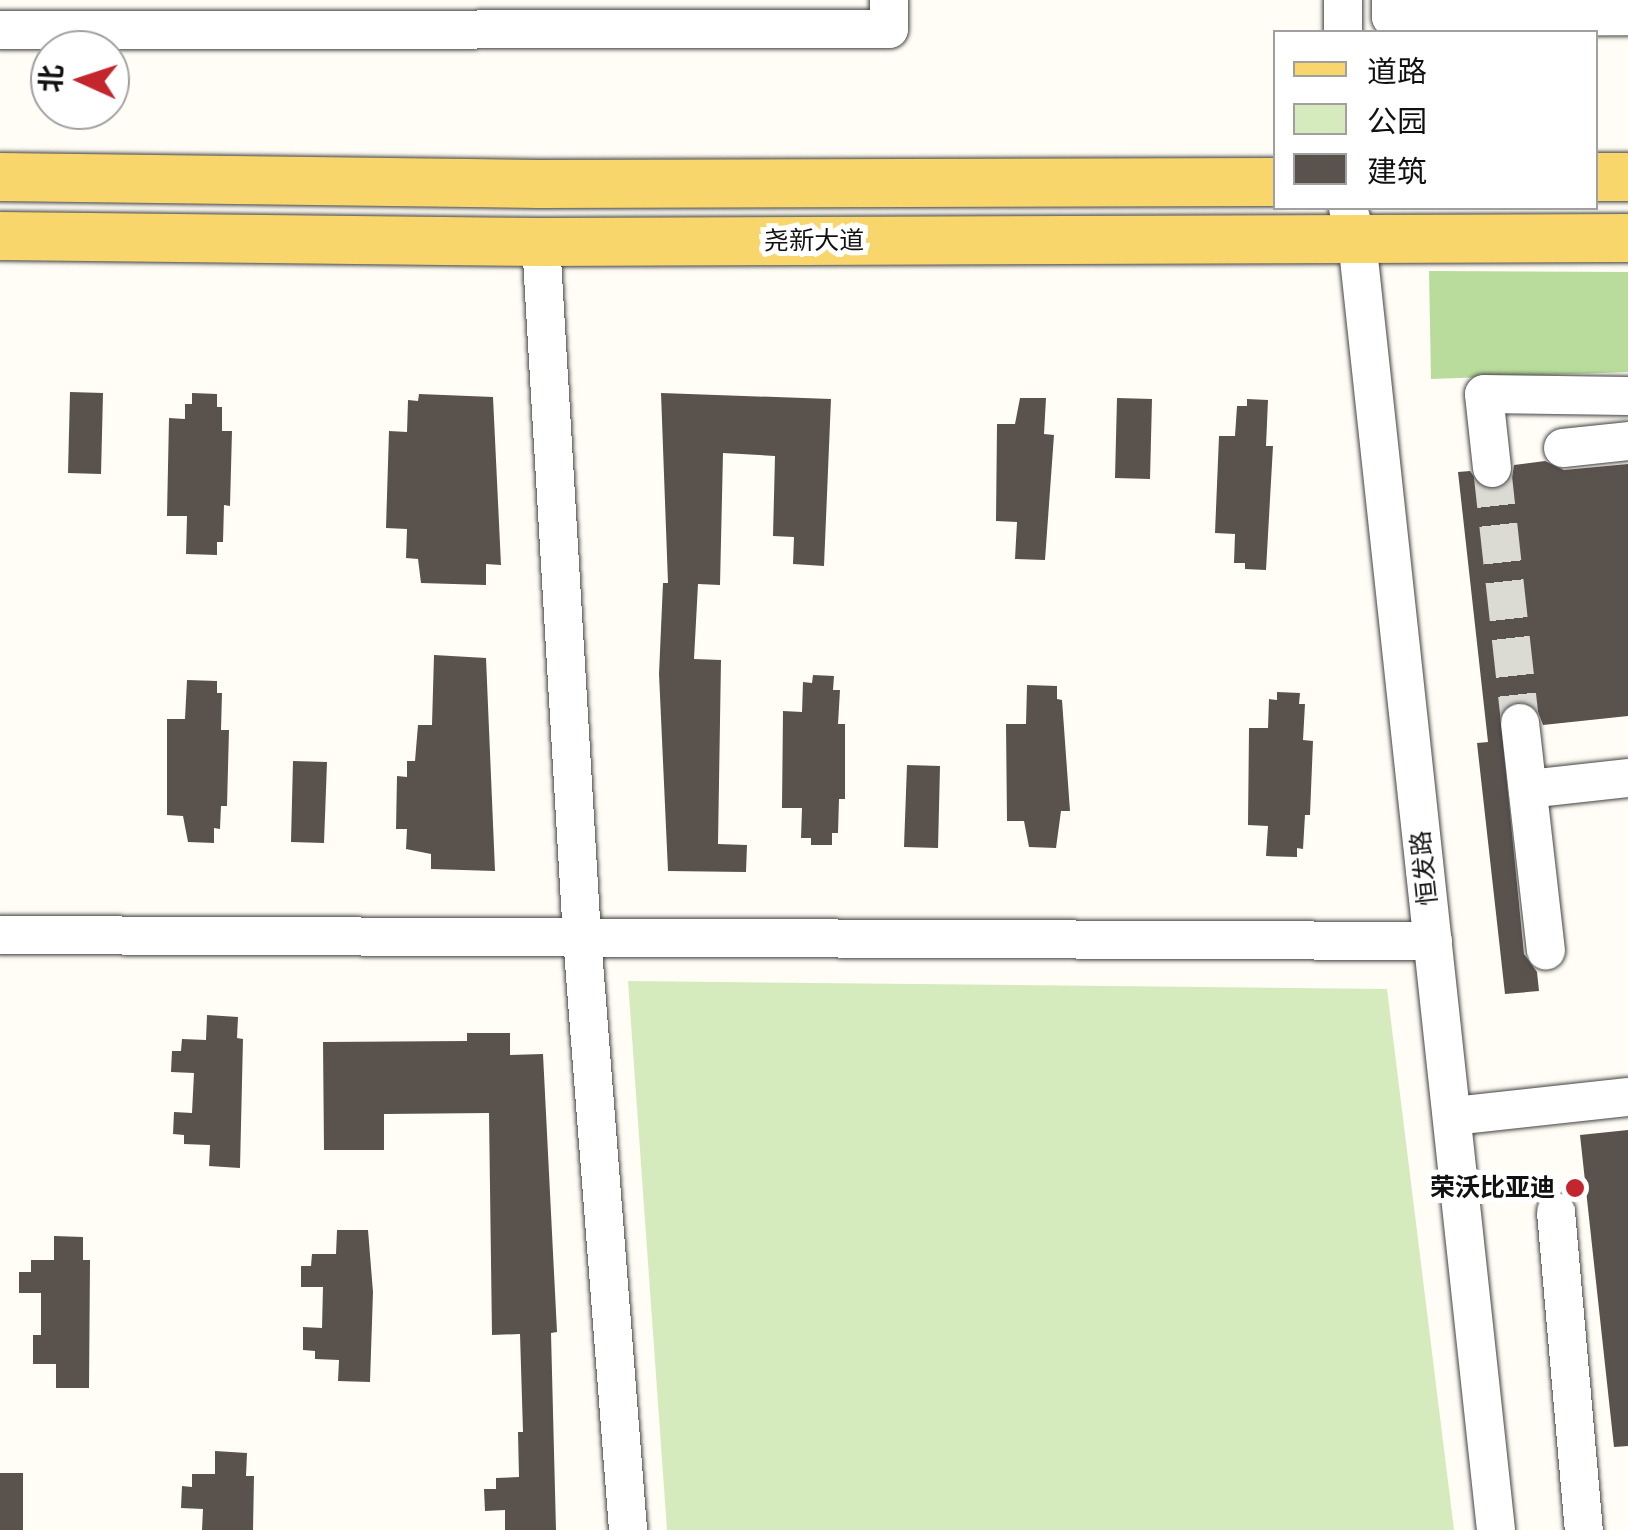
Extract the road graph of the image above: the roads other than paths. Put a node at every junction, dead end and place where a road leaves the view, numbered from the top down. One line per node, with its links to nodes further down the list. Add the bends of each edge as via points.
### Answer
1 (888, 0): 5 (street, via 888,29)
2 (1343, 0): 6 (street)
3 (1391, 0): 4 (street, via 1391,17)
4 (1628, 16)
5 (0, 30)
6 (1342, 30)
7 (1628, 177): 9 (main road)
8 (0, 178): 10 (main road)
9 (1598, 178)
10 (1273, 182)
11 (1352, 224): 13 (main road, 尧新大道); 14 (main road, 尧新大道); 24 (street, 恒发路)
12 (0, 236): 14 (main road, 尧新大道)
13 (1628, 238)
14 (541, 242): 23 (street)
15 (1628, 396): 18 (street, via 1484,394)
16 (1628, 440): 17 (street)
17 (1563, 448)
18 (1492, 468)
19 (1520, 722): 21 (street)
20 (1628, 778): 21 (street)
21 (1528, 788): 25 (street)
22 (0, 935): 23 (street)
23 (582, 937): 24 (street); 29 (street)
24 (1433, 940): 27 (street, 恒发路)
25 (1546, 950)
26 (1628, 1096): 27 (street)
27 (1453, 1116): 30 (street, 恒发路)
28 (1556, 1212): 31 (street)
29 (628, 1530)
30 (1496, 1530)
31 (1584, 1530)

